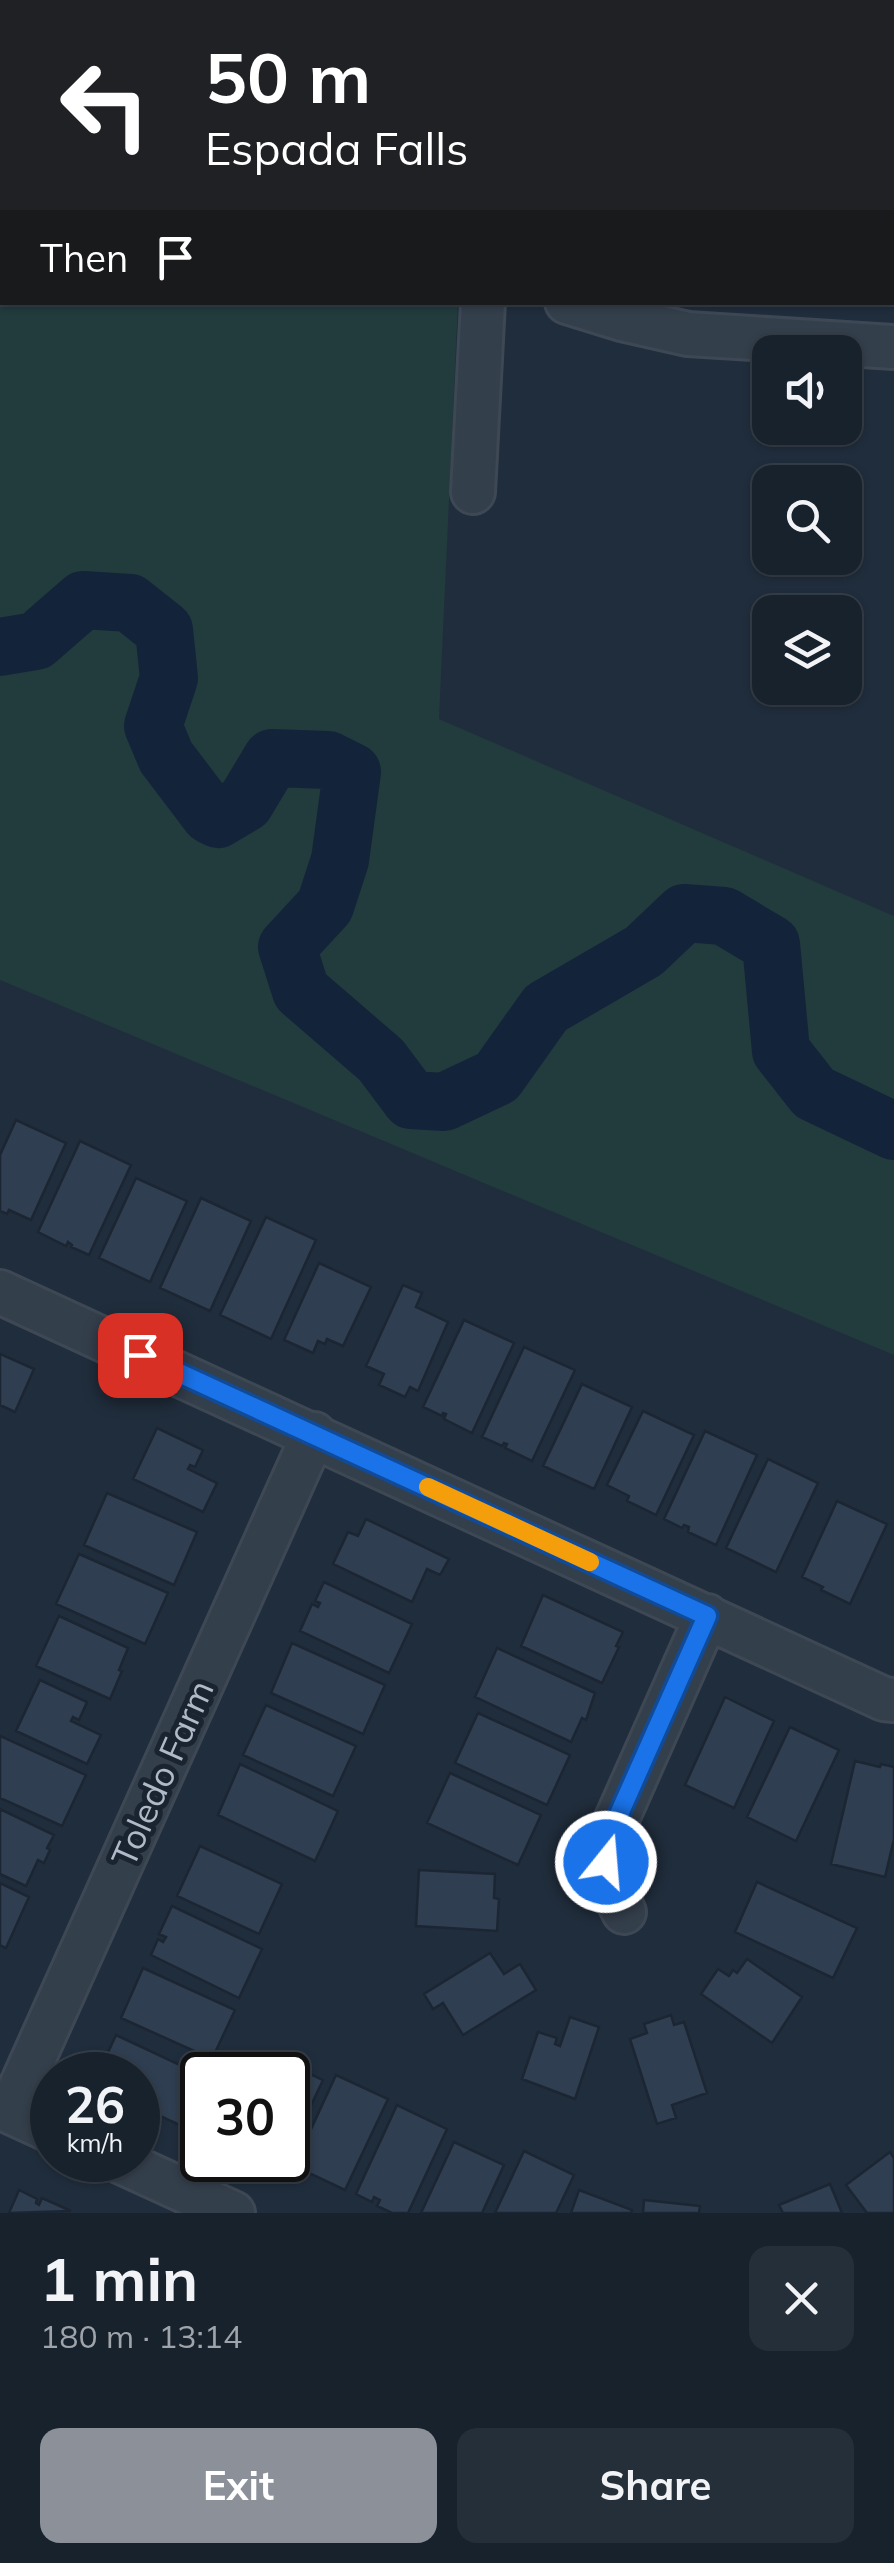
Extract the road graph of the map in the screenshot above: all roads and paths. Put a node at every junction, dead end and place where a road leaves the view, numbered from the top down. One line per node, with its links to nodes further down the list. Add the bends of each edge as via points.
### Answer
1 (483, 305): 4 (street)
2 (577, 305): 3 (street, via 688,334)
3 (894, 348)
4 (474, 492)
5 (0, 1292): 6 (street)
6 (314, 1434): 7 (street); 10 (street, Toledo Farm)
7 (707, 1616): 8 (street); 9 (street, via 612,1830 606,1862)
8 (894, 1700)
9 (624, 1912)
10 (5, 2109): 11 (street)
11 (30, 2120)
12 (160, 2180): 13 (street)
13 (233, 2213)

